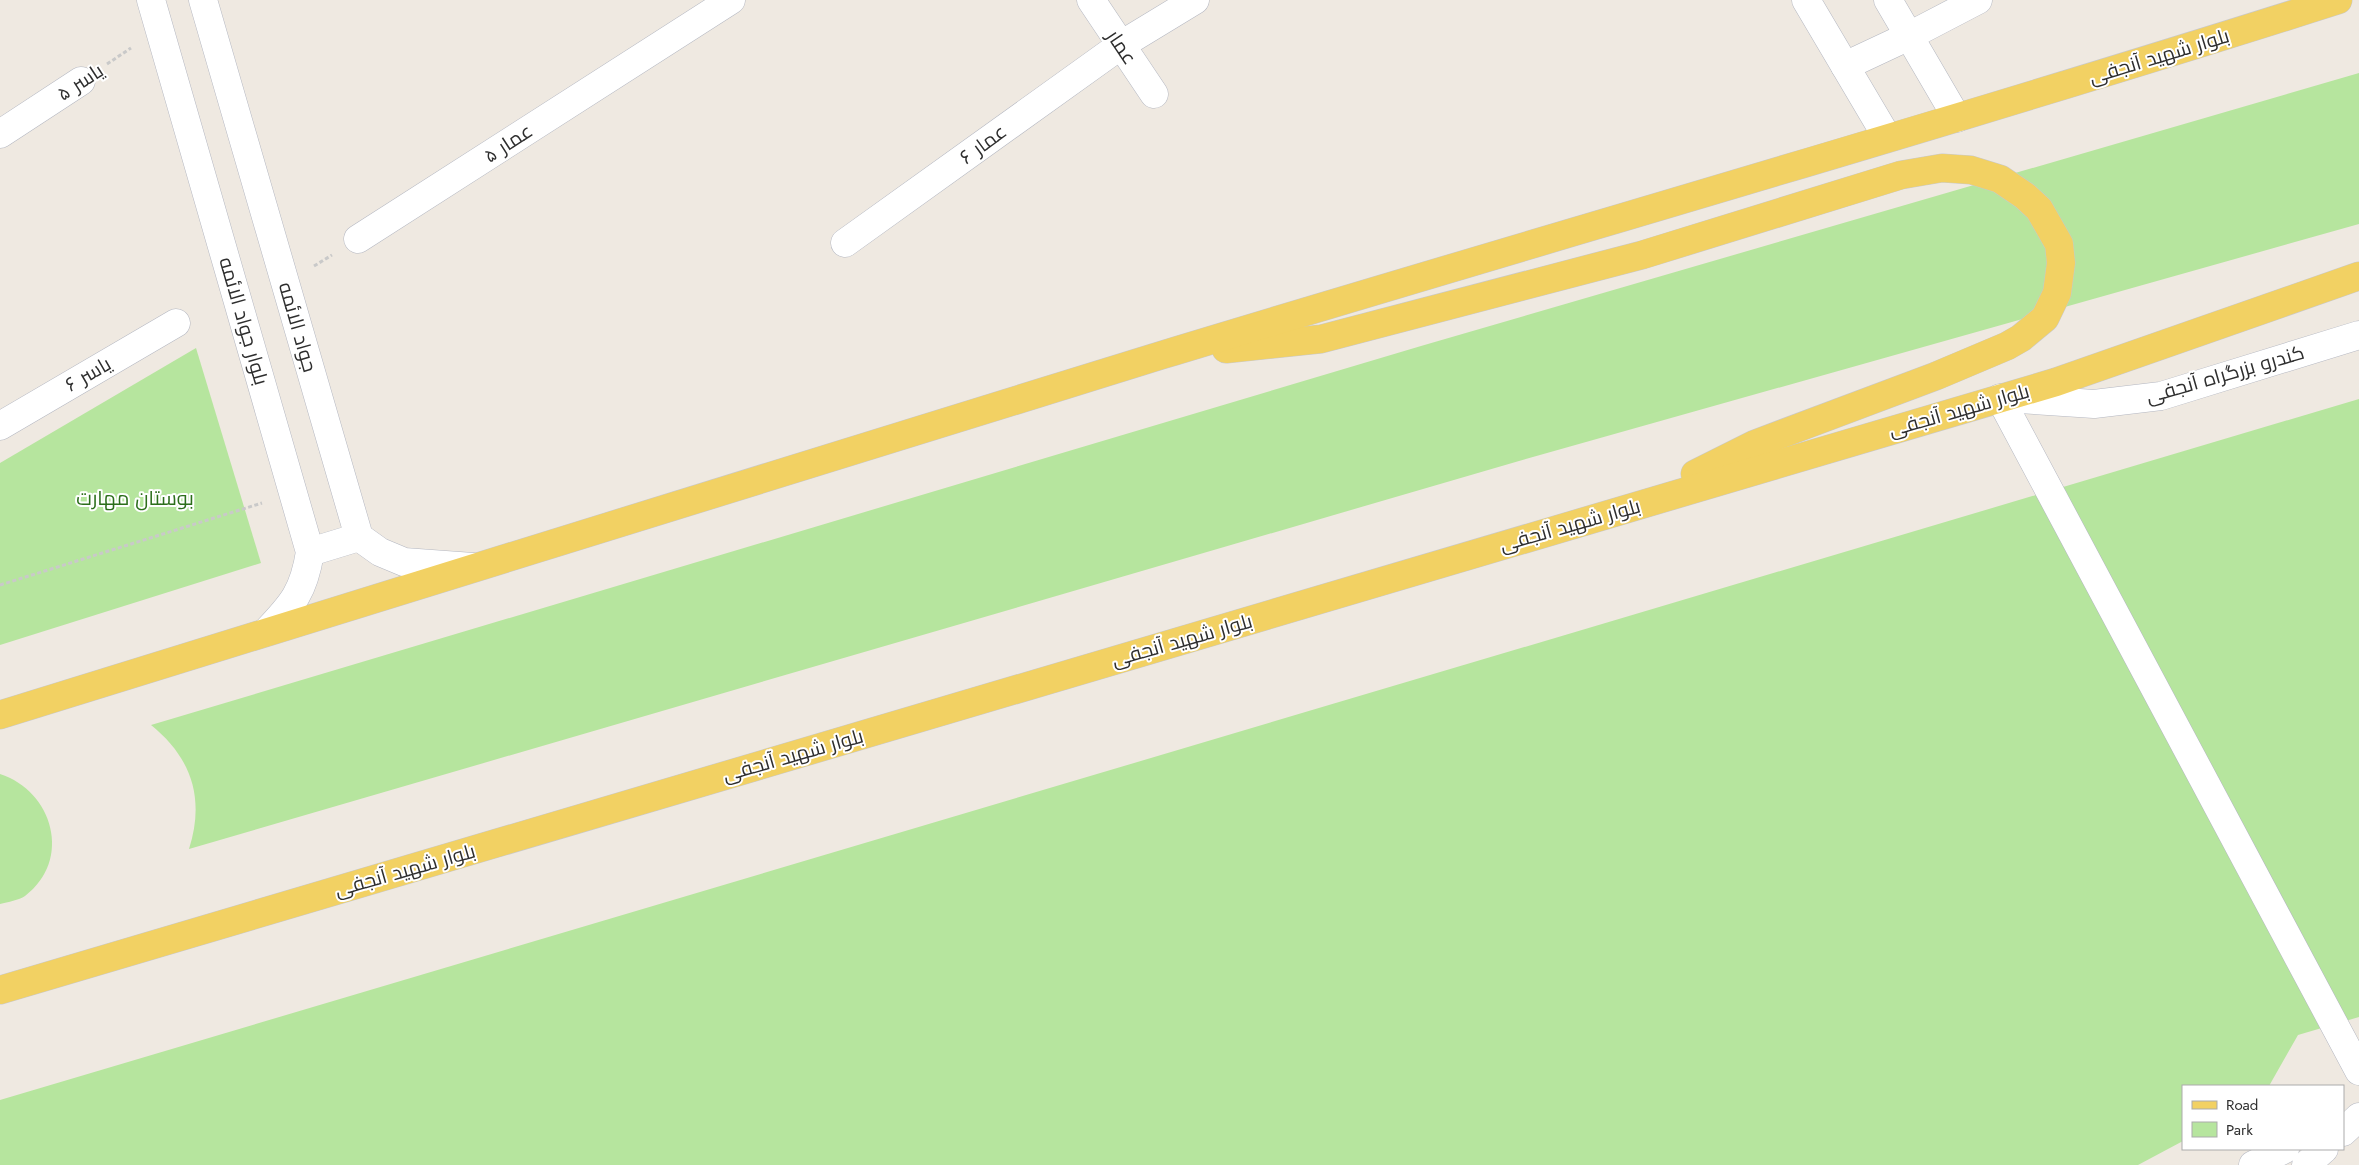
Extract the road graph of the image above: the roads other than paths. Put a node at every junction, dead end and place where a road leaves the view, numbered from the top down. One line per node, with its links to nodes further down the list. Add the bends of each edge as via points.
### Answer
1 (151, 0): 28 (street, بلوار جواد الائمه)
2 (203, 0): 27 (street, جواد الائمه)
3 (731, 0): 18 (street, عمار ۵)
4 (1091, 0): 11 (street, عمار)
5 (1195, 0): 11 (street, عمار ۶)
6 (1806, 0): 12 (street)
7 (1888, 0): 10 (street)
8 (1978, 0): 10 (street)
9 (2323, 3): 15 (main road, بلوار شهید آنجفی)
10 (1909, 36): 12 (street); 15 (street)
11 (1121, 46): 14 (street, عمار); 19 (street, عمار ۶)
12 (1845, 66): 17 (street)
13 (81, 81): 16 (street, یاسر ۵)
14 (1154, 94)
15 (1957, 118): 17 (main road, بلوار شهید آنجفی)
16 (0, 134)
17 (1887, 137): 23 (main road, بلوار شهید آنجفی)
18 (358, 239)
19 (846, 243)
20 (2359, 276): 24 (main road, بلوار شهید آنجفی, via 2056,382)
21 (176, 323): 25 (street, یاسر ۶)
22 (2359, 334): 24 (street, کندرو بزرگراه آنجفی, via 2161,396 2094,404)
23 (1160, 356): 26 (main road, via 1321,339 1642,254 1901,175 1942,168 1972,170 2000,179 2038,209 2059,244 2061,263 2057,293 2046,318 2021,338 1936,376 1755,444); 29 (main road, بلوار شهید آنجفی)
24 (2000, 398): 26 (main road, بلوار شهید آنجفی); 33 (street)
25 (0, 426)
26 (1631, 507): 32 (main road, بلوار شهید آنجفی)
27 (359, 537): 28 (street); 29 (street, via 380,552 404,562)
28 (310, 552): 30 (street, بلوار جواد الائمه, via 300,594)
29 (473, 567): 30 (main road, بلوار شهید آنجفی)
30 (266, 632): 31 (main road, بلوار شهید آنجفی)
31 (0, 715)
32 (0, 990)
33 (2359, 1071)
34 (2359, 1111): 36 (street)
35 (2359, 1117): 37 (street)
36 (2344, 1118)
37 (2344, 1131)
38 (2283, 1150): 40 (street)
39 (2323, 1150): 41 (street)
40 (2254, 1165)
41 (2306, 1165)

